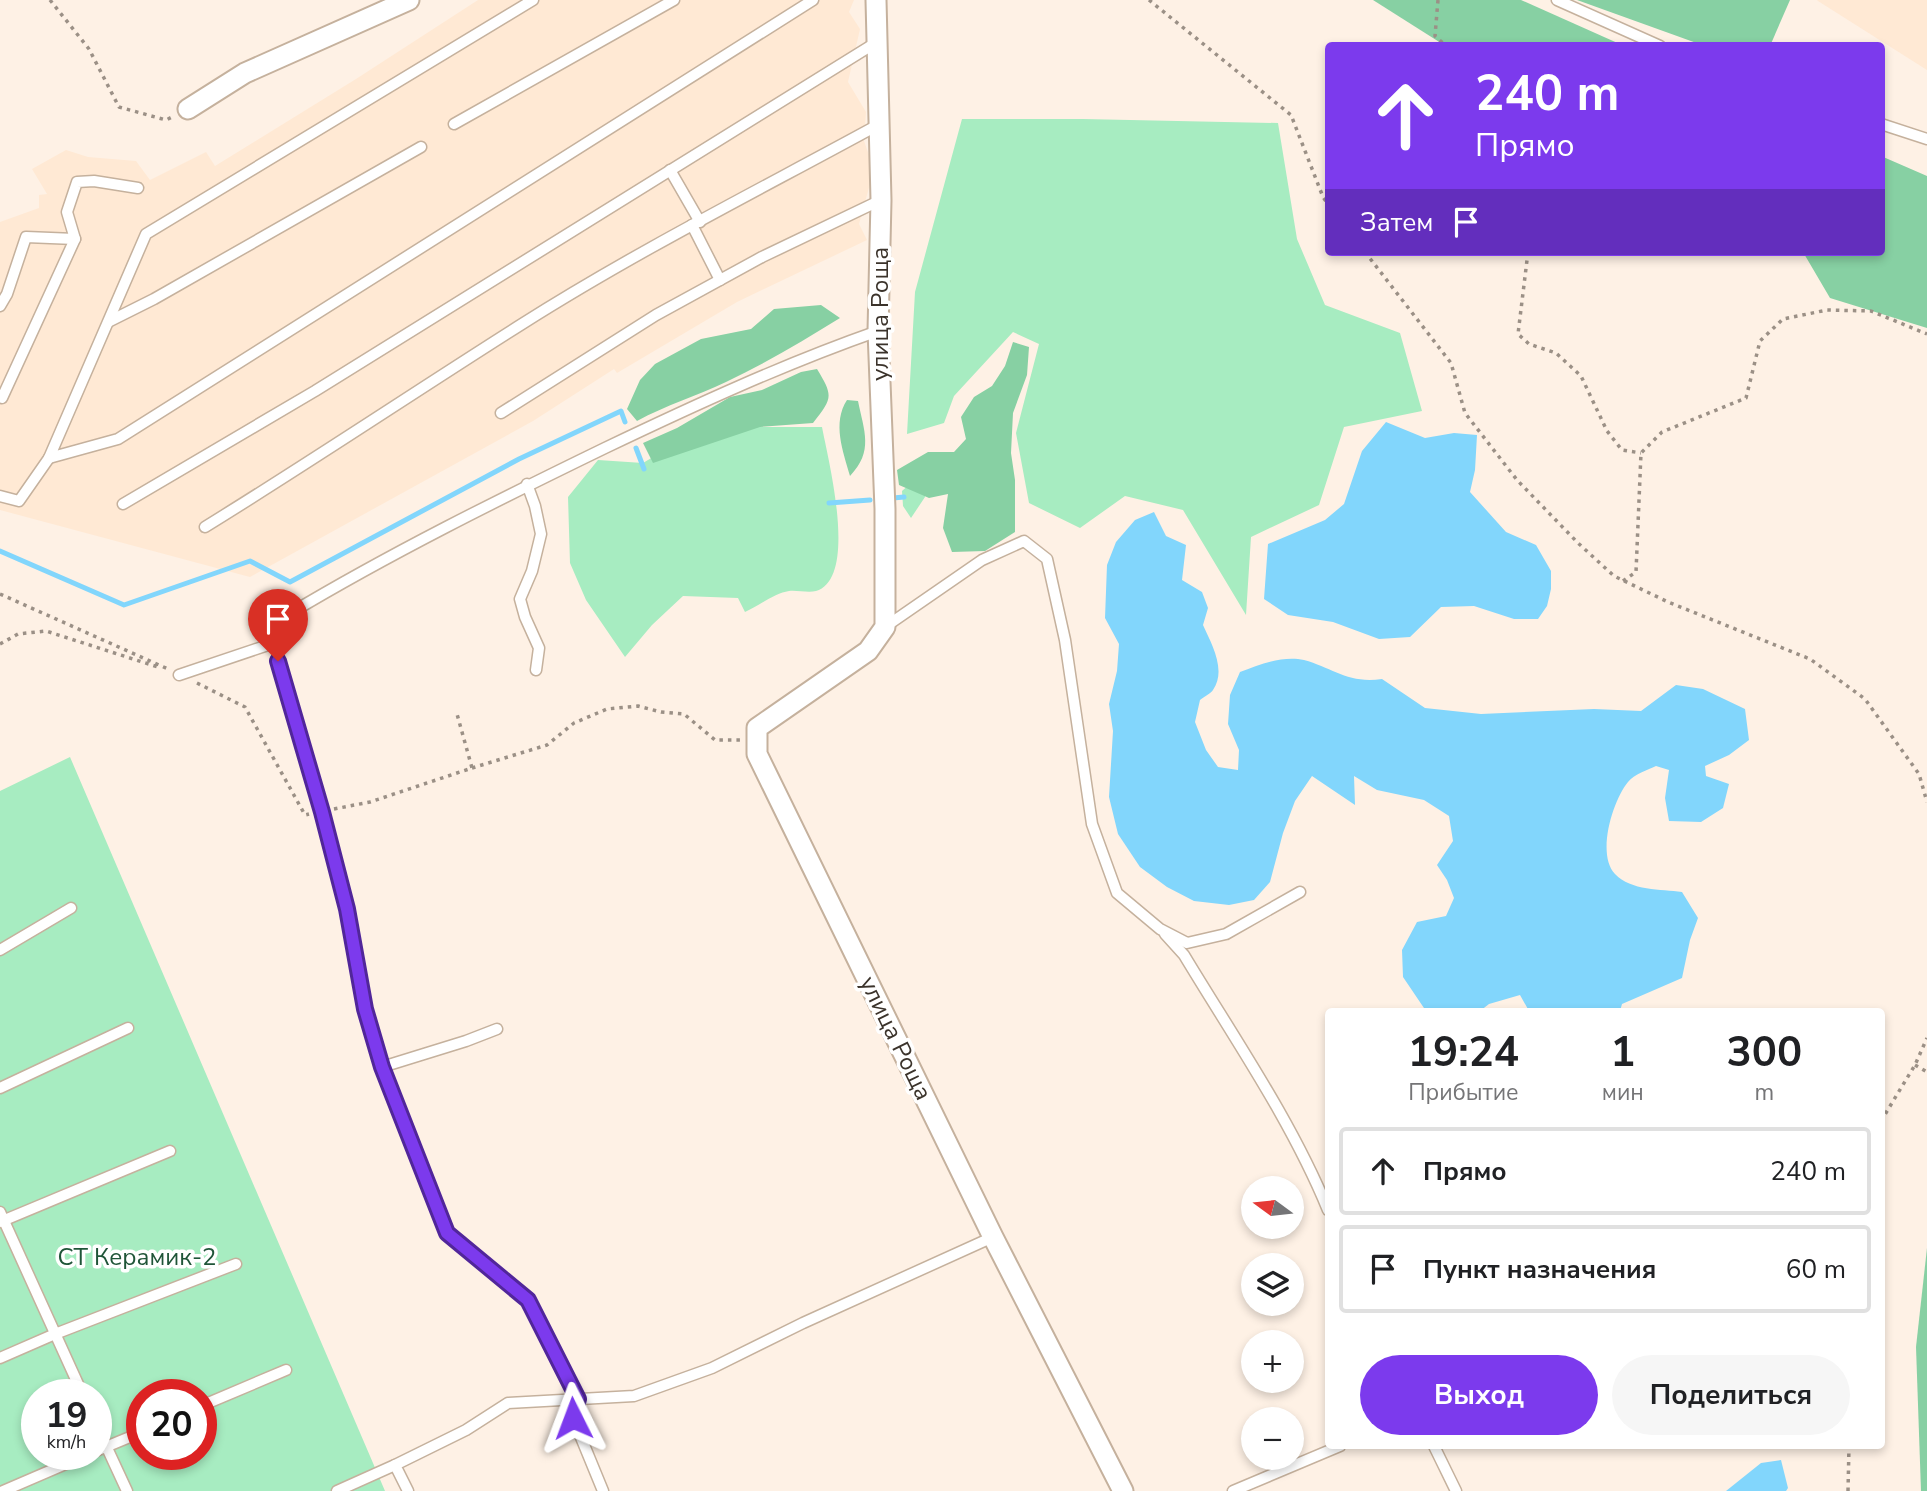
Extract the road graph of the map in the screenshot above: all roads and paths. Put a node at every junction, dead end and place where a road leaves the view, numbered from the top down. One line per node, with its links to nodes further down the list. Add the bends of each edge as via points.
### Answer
1 (50, 0): 13 (path, via 89,49 119,107 166,120)
2 (409, 0): 13 (street, via 245,73)
3 (533, 0): 29 (lane, via 146,234)
4 (674, 0): 14 (lane)
5 (813, 0): 35 (lane, via 118,439)
6 (876, 0): 10 (street, улица Роща)
7 (1149, 0): 22 (path, via 1292,115)
8 (1438, 0): 11 (path, via 1435,36)
9 (1557, 0): 12 (lane)
10 (877, 41): 15 (street, улица Роща); 19 (lane)
11 (1442, 42)
12 (1651, 42)
13 (188, 109)
14 (454, 124)
15 (879, 125): 21 (street, улица Роща); 23 (lane)
16 (1885, 125): 17 (lane)
17 (1927, 139)
18 (421, 147): 29 (lane)
19 (670, 170): 23 (lane); 38 (lane, via 315,391)
20 (138, 188): 24 (lane, via 77,182 67,212)
21 (881, 200): 27 (lane); 30 (street, улица Роща)
22 (1325, 200)
23 (696, 223): 27 (lane); 39 (lane, via 523,323)
24 (75, 239): 28 (lane, via 26,237); 32 (lane)
25 (1368, 256): 40 (path, via 1451,363 1465,413 1517,480 1578,543)
26 (1528, 256): 34 (path, via 1518,334 1529,344 1556,353 1581,376 1607,431 1622,450)
27 (720, 280): 33 (lane)
28 (0, 306)
29 (110, 321): 35 (lane)
30 (878, 331): 36 (lane, via 675,413); 41 (street, улица Роща)
31 (1927, 334): 34 (path, via 1871,311 1827,310 1783,319 1760,341 1746,398 1662,432)
32 (0, 397)
33 (501, 413)
34 (1641, 453): 40 (path, via 1636,572)
35 (49, 458): 37 (lane, via 19,501)
36 (527, 484): 42 (lane, via 289,614); 44 (lane, via 541,534 520,598 539,648)
37 (0, 496)
38 (123, 504)
39 (205, 527)
40 (1623, 581): 49 (path, via 1810,659 1865,699 1919,774)
41 (885, 627): 47 (street, via 868,651 757,728); 53 (lane, via 982,560 1024,541 1047,559 1065,640 1092,824 1117,893)
42 (278, 642): 45 (lane); 50 (lane, via 278,661)
43 (0, 644): 45 (path, via 18,634 46,631)
44 (536, 670)
45 (176, 673)
46 (457, 713): 48 (path)
47 (757, 740): 48 (path, via 715,740 684,714 638,706 607,709 574,723 547,745); 66 (street, улица Роща, via 757,754)
48 (472, 768): 50 (path)
49 (1927, 802)
50 (323, 815): 59 (lane)
51 (1300, 892): 53 (lane, via 1226,934 1187,943)
52 (71, 908): 54 (lane)
53 (1160, 929): 64 (lane, via 1184,955 1269,1096)
54 (0, 950)
55 (128, 1028): 61 (lane)
56 (497, 1029): 59 (lane)
57 (1927, 1038): 58 (path)
58 (1915, 1065): 60 (path); 62 (path)
59 (382, 1067): 73 (lane, via 447,1233 528,1300)
60 (1927, 1072)
61 (0, 1088)
62 (1885, 1114)
63 (170, 1151): 65 (lane)
64 (1325, 1202)
65 (1, 1218): 68 (lane)
66 (993, 1237): 73 (lane, via 712,1368 634,1396); 85 (street, улица Роща)
67 (236, 1264): 68 (lane)
68 (55, 1334): 69 (lane); 71 (lane)
69 (0, 1358)
70 (286, 1370): 72 (lane)
71 (76, 1379)
72 (217, 1399)
73 (578, 1399): 77 (lane, via 508,1403); 84 (lane, via 573,1418)
74 (1333, 1449): 86 (lane)
75 (1435, 1449): 87 (lane)
76 (1849, 1449): 88 (path)
77 (395, 1465): 82 (lane); 83 (lane)
78 (112, 1467): 81 (lane)
79 (52, 1470): 80 (lane)
80 (3, 1491)
81 (127, 1491)
82 (337, 1491)
83 (408, 1491)
84 (603, 1491)
85 (1123, 1491)
86 (1233, 1491)
87 (1456, 1491)
88 (1847, 1491)

